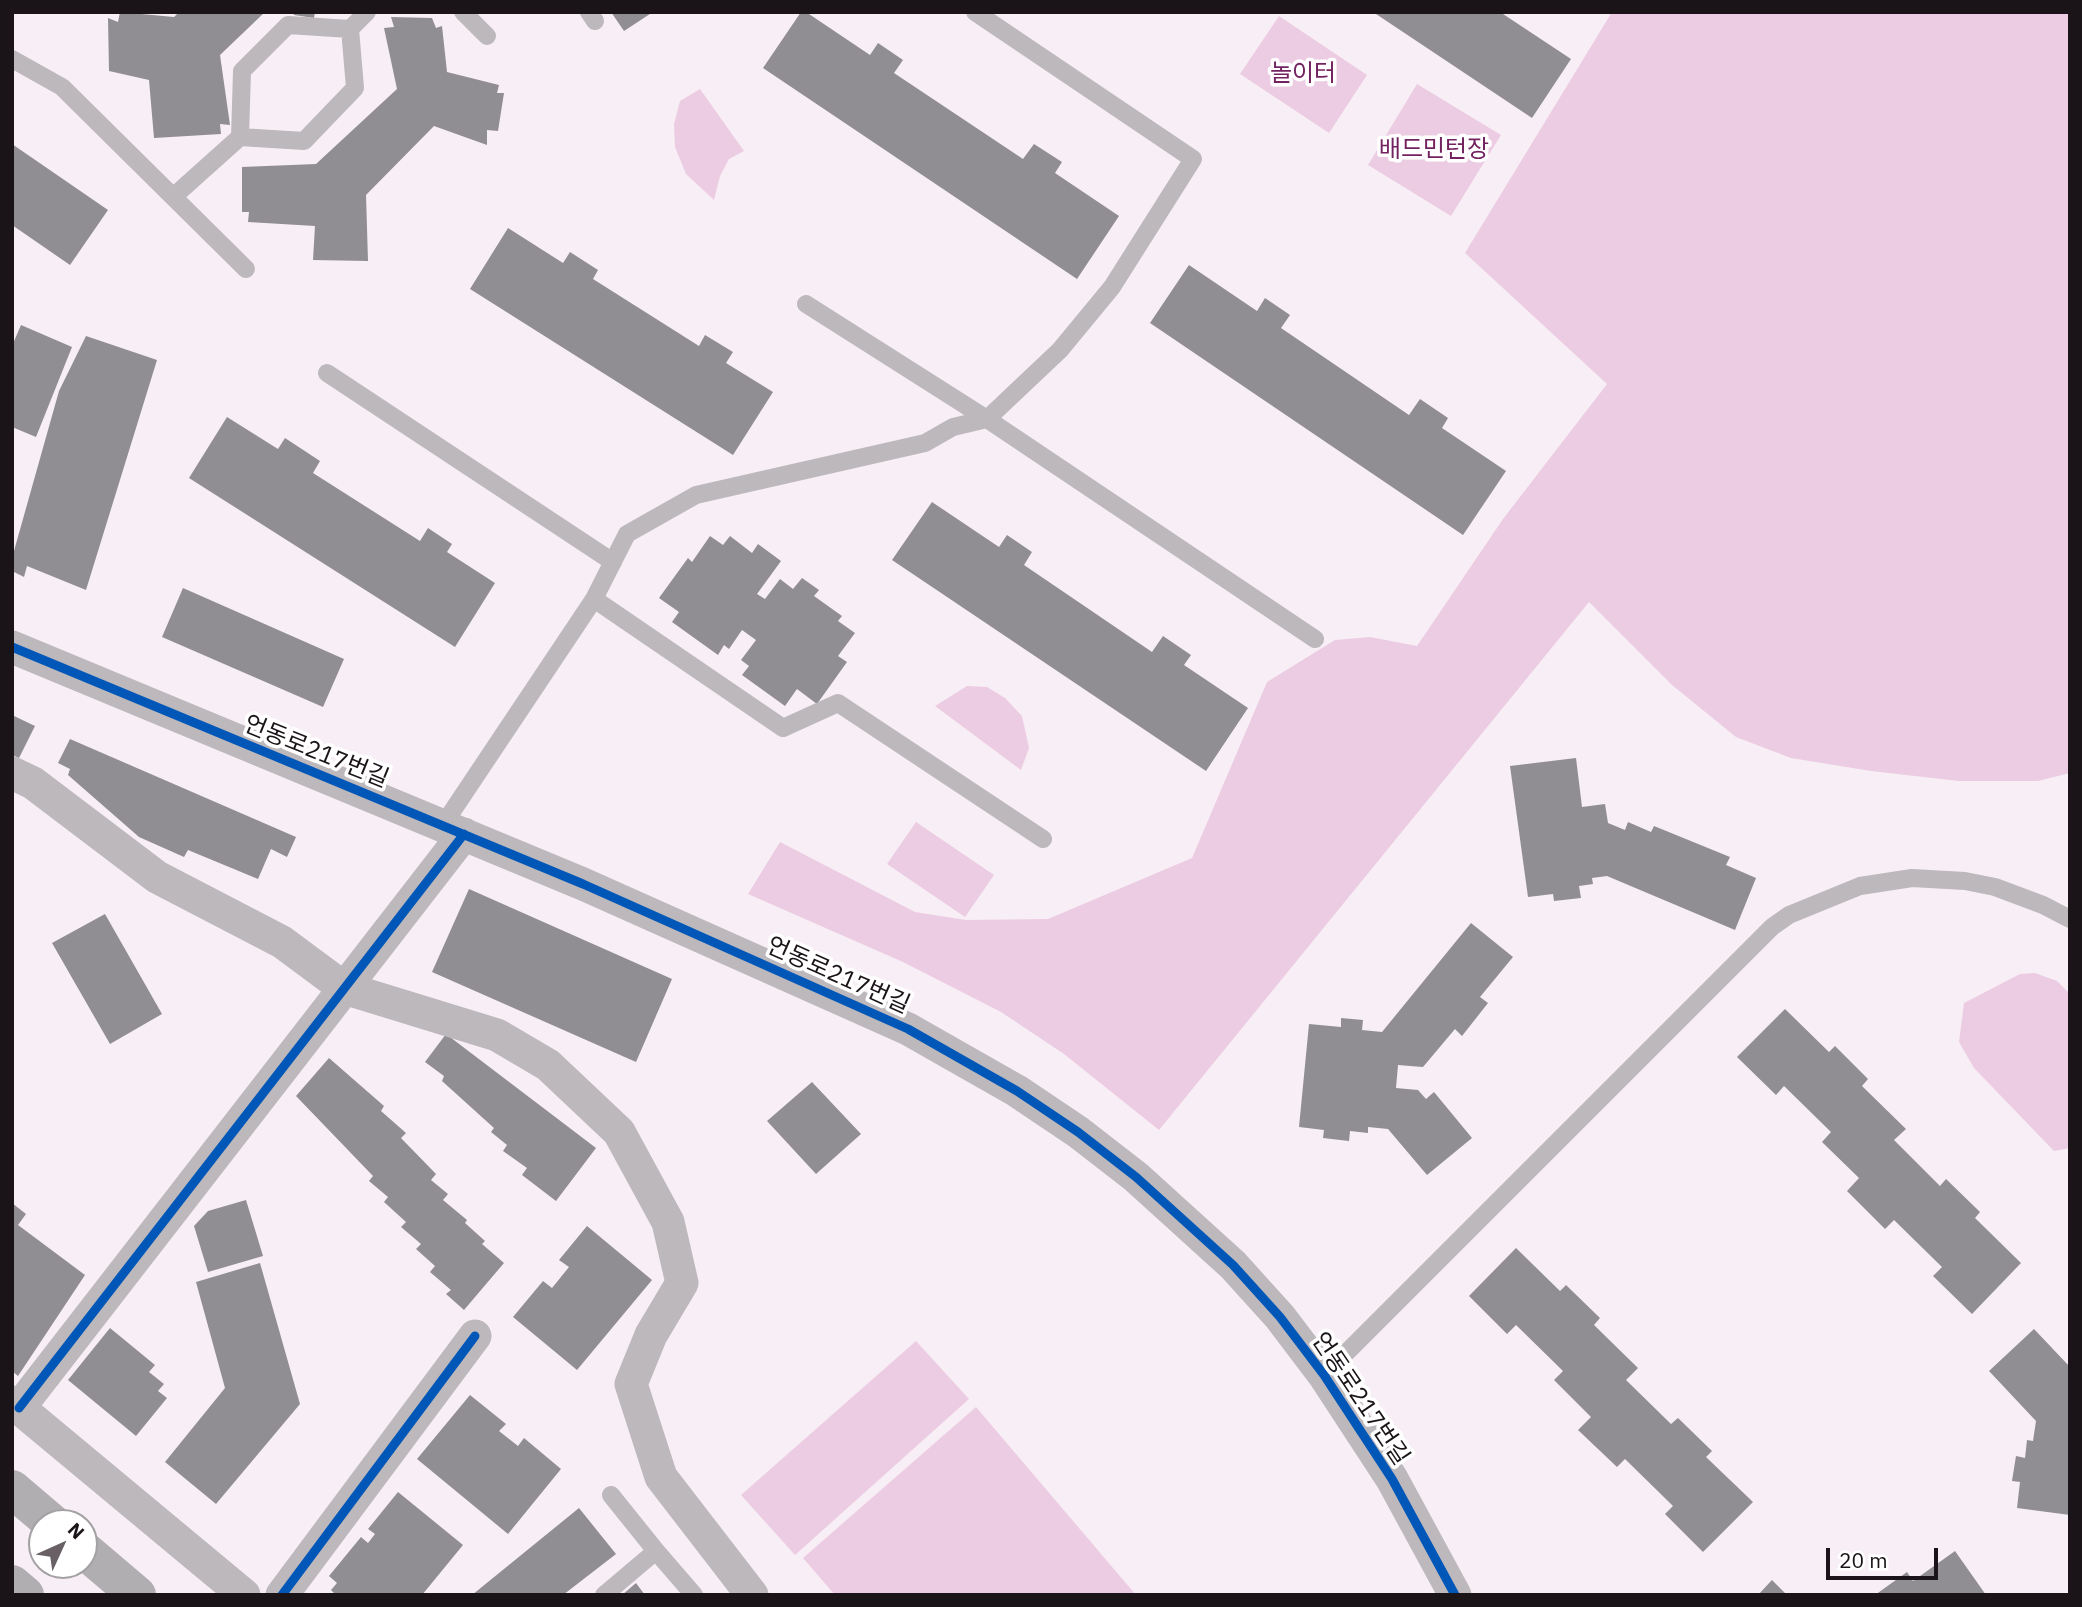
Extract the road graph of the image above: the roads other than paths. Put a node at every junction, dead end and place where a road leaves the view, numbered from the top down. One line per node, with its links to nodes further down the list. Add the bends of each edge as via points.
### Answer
1 (367, 12): 4 (lane)
2 (463, 12): 5 (lane)
3 (975, 12): 12 (lane, via 1193,159 1112,287 1060,350)
4 (350, 29): 7 (lane, via 288,25 242,71); 7 (lane, via 355,88 304,141)
5 (487, 36)
6 (12, 59): 8 (lane, via 62,88)
7 (240, 136): 8 (lane)
8 (173, 197): 9 (lane)
9 (246, 270)
10 (806, 304): 12 (lane)
11 (327, 373): 13 (lane)
12 (987, 419): 13 (lane, via 953,427 925,443 696,495 627,534); 15 (lane)
13 (613, 562): 14 (lane)
14 (594, 599): 18 (lane); 19 (lane, via 783,728 838,703)
15 (1315, 639)
16 (12, 648): 18 (street, 언동로217번길)
17 (12, 773): 21 (street, via 33,783 157,877 282,942)
18 (453, 829): 21 (street); 23 (street, 언동로217번길, via 896,1024 1017,1091 1078,1132 1185,1221 1280,1317)
19 (1042, 839)
20 (2070, 919): 23 (lane, via 1995,887 1912,878 1860,886 1789,915)
21 (345, 988): 24 (street); 37 (street, via 497,1035 548,1065 619,1132 668,1222 682,1283 651,1335 631,1384 661,1477)
22 (475, 1336): 34 (street)
23 (1324, 1375): 38 (street, 언동로217번길, via 1392,1479)
24 (15, 1405): 33 (street)
25 (12, 1489): 27 (main road)
26 (611, 1495): 28 (lane)
27 (36, 1509)
28 (656, 1551): 35 (lane); 36 (lane)
29 (98, 1562): 32 (main road)
30 (12, 1584): 31 (main road)
31 (25, 1595)
32 (137, 1595)
33 (244, 1595)
34 (282, 1595)
35 (604, 1595)
36 (694, 1595)
37 (752, 1595)
38 (1455, 1595)

